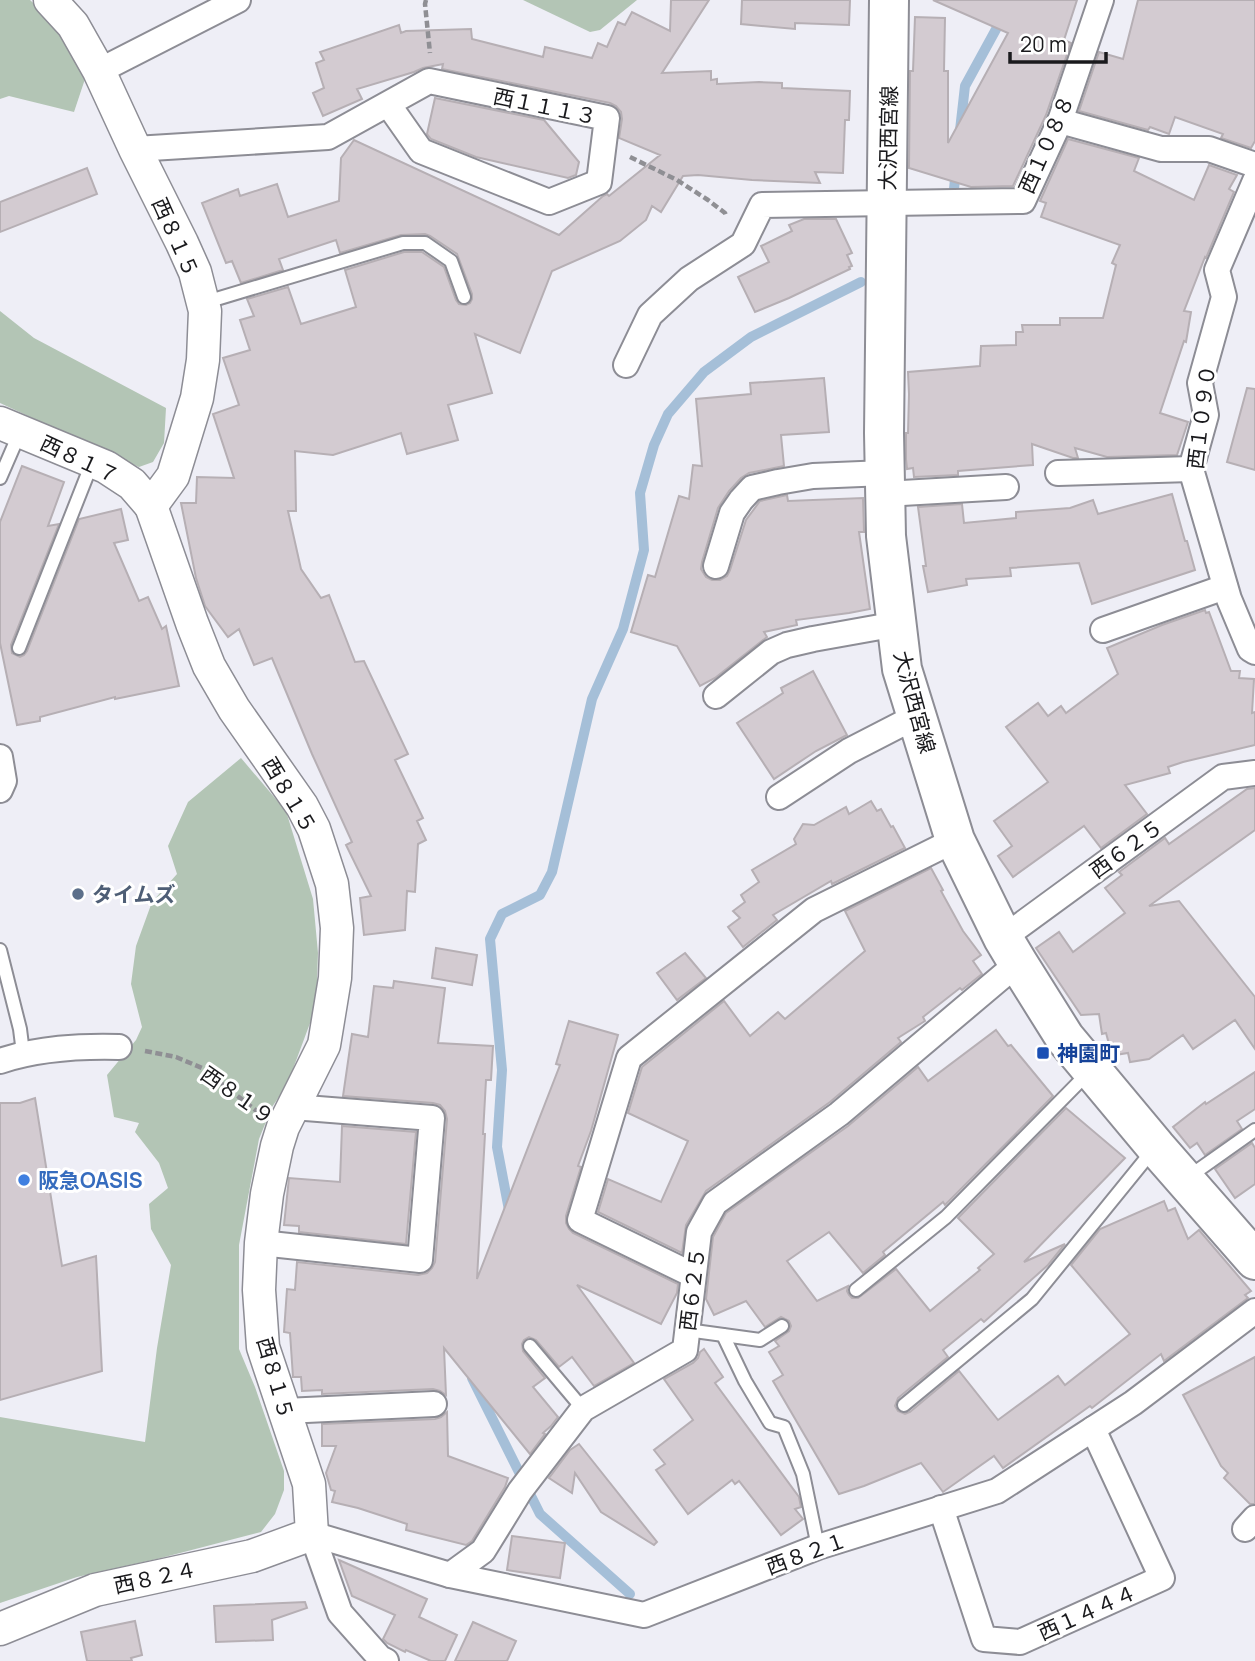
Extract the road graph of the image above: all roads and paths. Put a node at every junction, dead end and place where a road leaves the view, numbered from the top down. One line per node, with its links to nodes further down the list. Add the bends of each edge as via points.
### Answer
1 (50, 0): 6 (street, 西８１５, via 73,25)
2 (238, 0): 6 (street)
3 (426, 0): 7 (path)
4 (889, 0): 14 (main road, 大沢西宮線)
5 (1101, 0): 9 (street, 西１０８８)
6 (99, 71): 11 (street, 西８１５)
7 (429, 81): 8 (street); 10 (street, 西１１１３, via 607,118)
8 (388, 104): 10 (street, 西１１１３, via 421,151 550,202 599,182); 11 (street, via 328,137)
9 (1060, 121): 12 (street, via 1161,149 1209,149); 14 (street, 西１０８８, via 1023,201)
10 (604, 144): 15 (path, via 677,180 724,213)
11 (135, 149): 17 (street, 西８１５, via 195,272)
12 (1255, 166)
13 (1253, 190): 21 (street, 西１０９０, via 1217,270 1224,297 1200,383 1206,415)
14 (887, 203): 15 (street, via 762,205 743,244); 24 (main road, 大沢西宮線)
15 (731, 251): 18 (street, via 689,279 650,315)
16 (464, 297): 17 (lane, via 451,261 425,243 403,243)
17 (203, 303): 26 (street, 西８１５, via 204,360 197,398 173,476)
18 (626, 365)
19 (10, 428): 20 (street, 西８１７); 23 (lane)
20 (92, 461): 26 (street, 西８１７, via 132,484); 31 (lane)
21 (1191, 469): 22 (street); 28 (street, 西１０９０)
22 (1058, 473)
23 (0, 478)
24 (885, 483): 25 (street); 27 (street, via 813,477 752,488 732,513); 29 (main road, 大沢西宮線)
25 (1006, 487)
26 (151, 506): 46 (street, 西８１５, via 209,666 302,806 332,884 337,928 335,978 324,1045)
27 (716, 566)
28 (1225, 587): 30 (street); 32 (street, 西１０９０)
29 (897, 624): 33 (street, via 813,639 771,652); 34 (main road, 大沢西宮線, via 902,669)
30 (1103, 630)
31 (19, 648)
32 (1255, 652)
33 (716, 696)
34 (917, 716): 38 (street, via 849,751); 39 (main road, 大沢西宮線)
35 (0, 757): 37 (street, via 4,781)
36 (1255, 773): 41 (street, 西６２５, via 1223,776)
37 (0, 790)
38 (779, 797)
39 (955, 840): 41 (main road, 大沢西宮線); 52 (street, via 814,910 629,1058 580,1220)
40 (0, 950): 44 (lane, via 20,1029)
41 (1011, 950): 45 (main road, 大沢西宮線, via 1065,1038); 52 (street, 西６２５, via 839,1114 715,1203 699,1232)
42 (119, 1047): 44 (street, via 85,1046)
43 (152, 1052): 46 (path, 西８１９, via 176,1056 202,1068 261,1115)
44 (11, 1057)
45 (1091, 1070): 48 (main road, 大沢西宮線); 53 (lane, via 946,1217)
46 (288, 1117): 50 (street, 西８１５, via 276,1146); 50 (street, via 432,1118 420,1260)
47 (1255, 1130): 49 (lane)
48 (1156, 1147): 49 (main road, 大沢西宮線); 60 (lane, via 1032,1299)
49 (1184, 1180): 51 (main road, 大沢西宮線)
50 (261, 1243): 62 (street, 西８１５, via 263,1347)
51 (1253, 1256)
52 (693, 1275): 56 (street, 西６２５)
53 (856, 1290)
54 (1255, 1311): 63 (street, 西８２１)
55 (782, 1326): 57 (lane, via 760,1340)
56 (687, 1330): 57 (lane); 61 (street, 西６２５, via 685,1350)
57 (723, 1335): 66 (lane, via 770,1423 785,1427 803,1474)
58 (530, 1346): 61 (lane)
59 (434, 1404): 62 (street)
60 (904, 1405)
61 (583, 1409): 67 (street, 西６２５, via 483,1551)
62 (285, 1411): 65 (street, 西８１５, via 310,1484)
63 (1093, 1429): 64 (street, 西８２１, via 997,1491); 64 (street, 西１４４４, via 1162,1578 1020,1642 984,1639)
64 (941, 1508): 66 (street, 西８２１)
65 (312, 1534): 67 (street, 西８２１); 68 (street, 西８２４, via 252,1556 95,1590); 69 (street, 西８１５, via 340,1613)
66 (818, 1547): 67 (street, 西８２１, via 644,1615)
67 (450, 1575)
68 (0, 1629)
69 (386, 1661)

